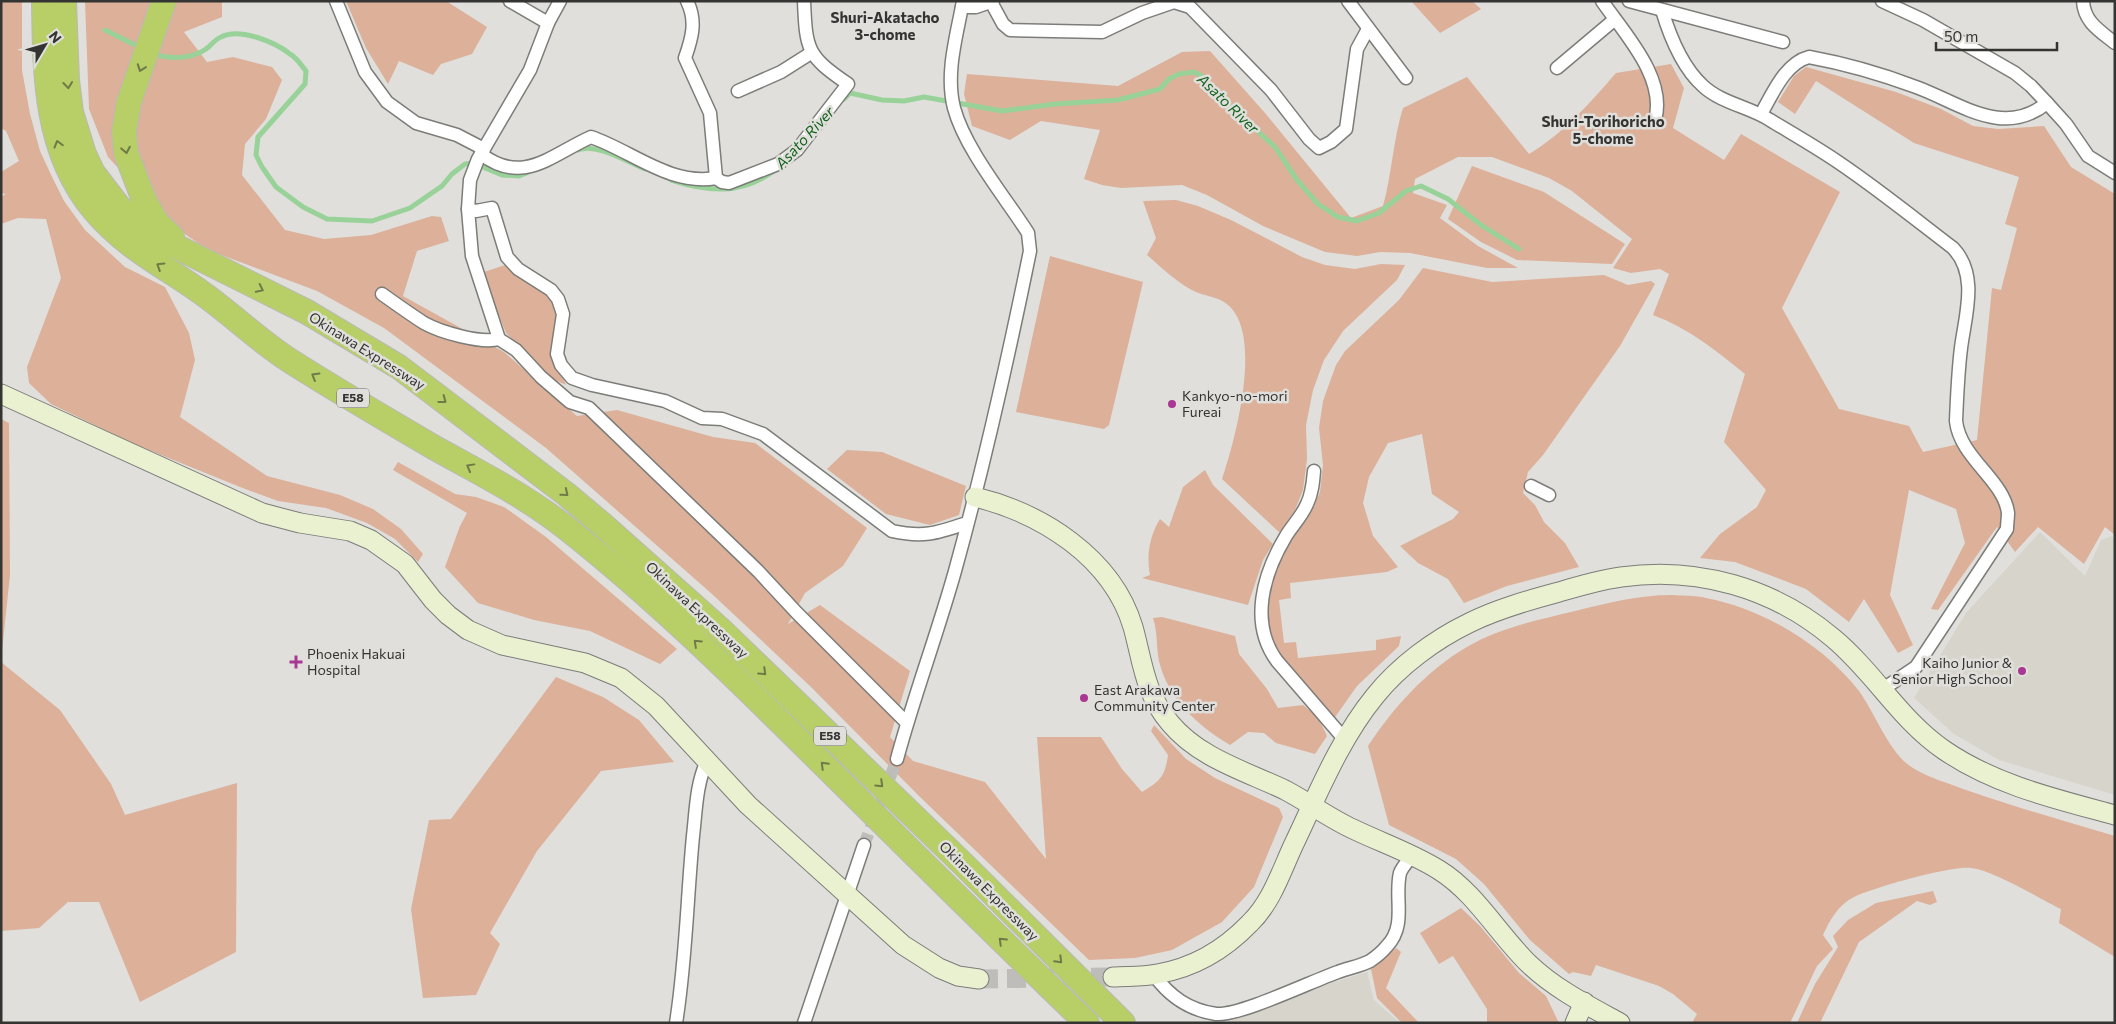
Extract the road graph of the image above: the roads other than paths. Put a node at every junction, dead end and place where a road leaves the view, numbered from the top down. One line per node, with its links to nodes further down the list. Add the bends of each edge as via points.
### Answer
1 (44, 1): 58 (highway, Okinawa Expressway / E58, one-way to 1, via 752,694 644,594 565,527 513,490 435,448 289,360 201,292 144,256 108,225 68,172 55,134 46,76)
2 (64, 1): 33 (highway, E58, one-way to 33, via 71,112 93,173 119,207 136,222 155,236)
3 (164, 1): 33 (highway, E58, one-way to 33, via 129,102 124,131 126,153 144,200 158,223)
4 (336, 1): 29 (street, via 365,72 388,102 416,123 457,135)
5 (510, 1): 18 (street)
6 (560, 1): 18 (street)
7 (687, 1): 31 (street, via 692,14 693,36 685,58 710,113)
8 (804, 1): 22 (street)
9 (1348, 1): 19 (street)
10 (1602, 1): 17 (street)
11 (1629, 1): 16 (street)
12 (1882, 1): 26 (street, via 1989,56 2032,86)
13 (2083, 1): 21 (street, via 2090,23)
14 (992, 2): 15 (street, via 976,7); 19 (street, via 1003,24 1010,30 1075,32 1102,32 1174,2 1190,7 1271,90 1309,140 1319,148 1332,142 1346,129 1357,49)
15 (962, 4): 40 (street, via 952,72 954,107 963,131 1028,233 1030,242 1008,360)
16 (1662, 10): 20 (street); 27 (street, via 1679,53 1693,77 1728,101)
17 (1614, 20): 23 (street); 28 (street, via 1649,72 1657,100)
18 (548, 23): 29 (street, via 530,70)
19 (1368, 29): 24 (street)
20 (1782, 42)
21 (2115, 43)
22 (811, 53): 25 (street, via 781,72); 31 (street, via 824,68 848,84 797,150 778,164 730,183)
23 (1557, 68)
24 (1406, 78)
25 (738, 91)
26 (2047, 102): 27 (street, via 2020,116 1992,118 1905,83 1809,58 1801,59 1788,71); 30 (street, via 2088,156)
27 (1762, 114): 42 (street, via 1838,162 1912,216 1953,248 1966,270 1968,308 1961,349 1957,429 1964,445 2001,494 2008,512 2007,529 1916,667)
28 (1655, 120)
29 (479, 158): 31 (street, via 495,165 528,168 591,136 654,168 702,180); 32 (street, via 470,180)
30 (2115, 173)
31 (716, 178)
32 (468, 210): 35 (street, via 472,256); 41 (street, via 492,208 507,257 558,299 563,314 557,354 572,378 665,401 702,418 722,419 763,434 892,531 926,535)
33 (209, 264): 59 (highway, Okinawa Expressway / E58, one-way to 59, via 307,312 399,367 604,524 722,631)
34 (382, 294): 35 (street, via 426,324 464,337 489,342)
35 (499, 339): 43 (street, via 516,350 570,402 589,408 758,571)
36 (1, 394): 46 (street, via 262,513 350,531 371,540 404,564 433,600 468,630 502,645 585,663 621,678 656,706)
37 (1314, 471): 44 (street, via 1307,506 1285,537 1265,583 1261,607 1263,632 1277,661)
38 (1531, 486): 39 (street)
39 (1549, 495)
40 (975, 497): 41 (street); 47 (street, via 1029,516 1053,529 1102,571 1127,612 1143,672 1157,706 1192,744 1218,761)
41 (968, 523): 43 (street)
42 (1883, 689): 44 (street, via 1855,657 1811,620 1767,596 1721,580 1667,574 1622,577 1523,602 1449,634 1386,684); 48 (street, via 1923,734 1968,765 2031,792)
43 (907, 723): 45 (street)
44 (1346, 741): 47 (street)
45 (897, 759)
46 (706, 761): 51 (street, via 748,805); 56 (street, via 700,775 683,977)
47 (1312, 806): 50 (street, via 1352,829); 52 (street, via 1267,901 1252,922 1218,950 1181,969)
48 (2115, 816)
49 (864, 845): 51 (street)
50 (1413, 854): 52 (street, via 1400,872 1400,916 1395,934 1388,945 1369,961 1242,1009 1219,1014 1183,1004); 55 (street, via 1442,872 1471,898 1530,964 1559,988)
51 (846, 895): 54 (street, via 903,945 939,968 958,976); 57 (street)
52 (1154, 975): 53 (street)
53 (1113, 977)
54 (979, 979)
55 (1584, 1002): 60 (street); 61 (street)
56 (676, 1023)
57 (804, 1023)
58 (1087, 1023)
59 (1123, 1023)
60 (1575, 1023)
61 (1620, 1023)

